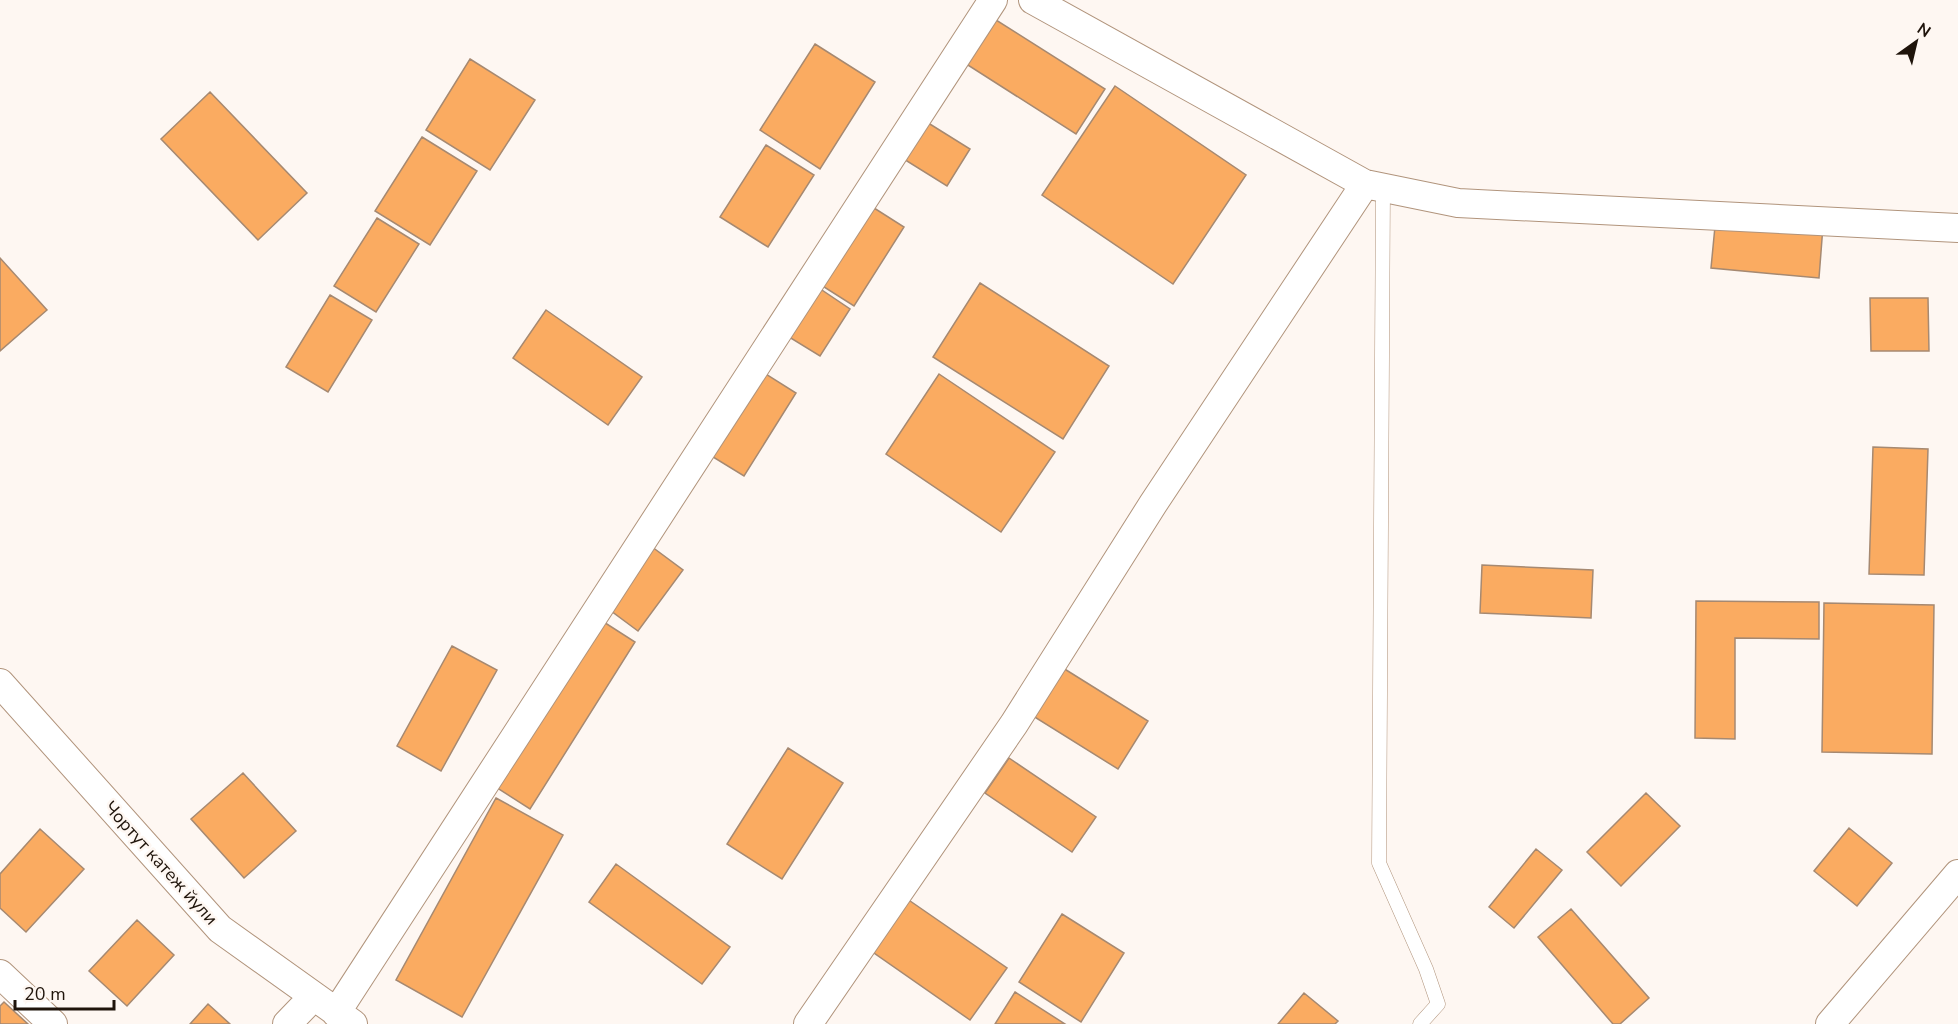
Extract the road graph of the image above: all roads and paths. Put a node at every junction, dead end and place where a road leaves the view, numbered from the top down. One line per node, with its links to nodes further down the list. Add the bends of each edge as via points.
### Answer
1 (993, 0): 8 (street)
2 (1033, 0): 3 (street)
3 (1374, 186): 4 (street, via 1458,203); 11 (street, via 1153,504 1014,724); 12 (lane, via 1379,863 1438,1004)
4 (1958, 228)
5 (0, 683): 8 (street, Чортут катеж йули, via 220,929)
6 (1958, 874): 13 (street)
7 (0, 974): 9 (street)
8 (334, 1011): 10 (street)
9 (53, 1024)
10 (288, 1024)
11 (808, 1024)
12 (1420, 1024)
13 (1830, 1024)

